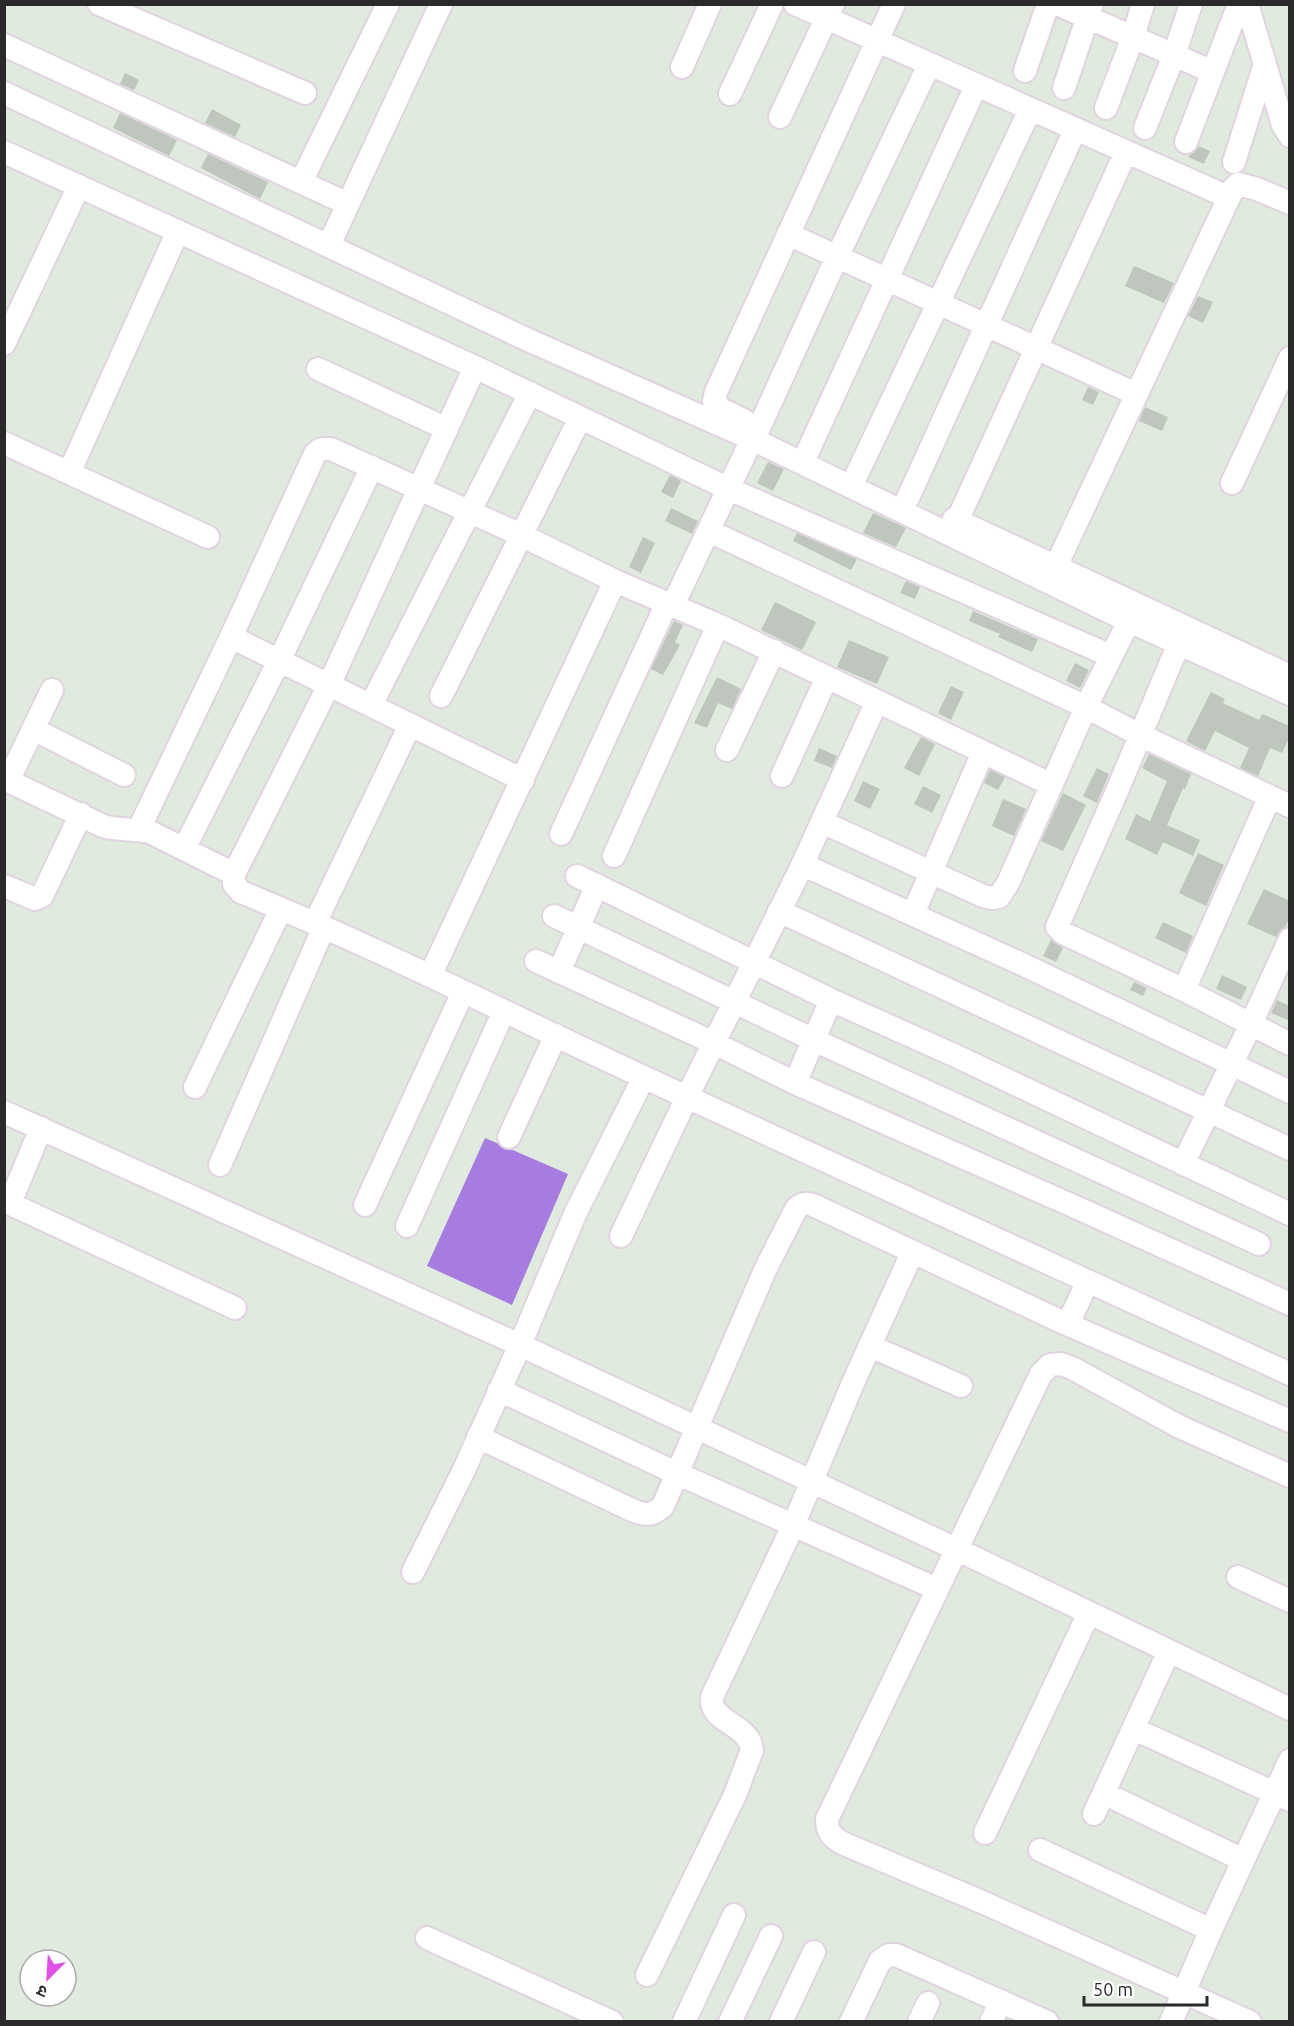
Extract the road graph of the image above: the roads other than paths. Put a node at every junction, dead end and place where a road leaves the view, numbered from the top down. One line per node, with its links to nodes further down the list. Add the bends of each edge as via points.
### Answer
1 (99, 4): 16 (street)
2 (388, 4): 41 (street)
3 (441, 4): 45 (street)
4 (710, 4): 23 (street)
5 (772, 4): 30 (street)
6 (894, 4): 18 (street)
7 (1048, 4): 24 (street)
8 (1057, 4): 14 (street)
9 (1143, 4): 17 (street)
10 (1191, 4): 20 (street)
11 (1239, 4): 25 (street)
12 (1247, 4): 21 (street)
13 (797, 5): 15 (street)
14 (1090, 11): 17 (street); 27 (street)
15 (829, 12): 18 (street); 33 (street)
16 (140, 13): 29 (street)
17 (1133, 37): 20 (street); 31 (street)
18 (877, 42): 22 (street); 47 (street)
19 (4, 45): 41 (street)
20 (1174, 55): 25 (street); 34 (street)
21 (1265, 64): 36 (street, via 1283,125); 40 (street)
22 (929, 65): 26 (street); 49 (street)
23 (682, 68)
24 (1025, 71)
25 (1213, 72): 37 (street)
26 (976, 86): 32 (street); 50 (street)
27 (1064, 88)
28 (4, 93): 48 (street)
29 (305, 93)
30 (730, 94)
31 (1106, 108)
32 (1030, 110): 35 (street); 51 (street)
33 (780, 117)
34 (1145, 128)
35 (1076, 130): 38 (street); 52 (street)
36 (1290, 136)
37 (1186, 142)
38 (1126, 152): 43 (street); 54 (street)
39 (4, 153): 42 (street)
40 (1234, 162)
41 (301, 182): 45 (street)
42 (80, 186): 46 (street); 53 (street)
43 (1228, 197): 44 (street, via 1238,184); 59 (street)
44 (1290, 203)
45 (348, 204): 48 (street)
46 (177, 231): 55 (street); 66 (street)
47 (788, 234): 49 (street); 62 (street, via 714,401)
48 (328, 246): 62 (street, via 536,343)
49 (837, 257): 50 (street); 62 (street)
50 (887, 280): 51 (street); 64 (street)
51 (938, 303): 52 (street); 67 (street)
52 (987, 325): 54 (street); 71 (street)
53 (4, 344)
54 (1037, 348): 59 (street); 73 (street)
55 (475, 367): 58 (street); 61 (street)
56 (318, 369): 61 (street)
57 (1286, 373): 68 (street)
58 (530, 393): 60 (street); 72 (street)
59 (1136, 394): 77 (street)
60 (580, 418): 70 (street); 75 (street)
61 (447, 429): 69 (street)
62 (756, 433): 64 (street); 70 (street); 80 (street)
63 (4, 443): 66 (street)
64 (808, 451): 67 (street)
65 (372, 467): 69 (street); 82 (street, via 331,449 315,454); 86 (street)
66 (69, 473): 76 (street)
67 (857, 474): 71 (street)
68 (1232, 483)
69 (420, 489): 72 (street); 89 (street)
70 (729, 489): 74 (street); 85 (street)
71 (908, 498): 73 (street)
72 (469, 512): 75 (street); 94 (street)
73 (957, 521): 77 (street)
74 (709, 531): 79 (street); 95 (street)
75 (521, 535): 78 (street); 92 (street)
76 (208, 537)
77 (1056, 566): 87 (street)
78 (615, 580): 79 (street); 104 (street)
79 (670, 604): 81 (street); 110 (street)
80 (1129, 621): 83 (street); 85 (street)
81 (718, 625): 84 (street); 112 (street)
82 (231, 637): 86 (street); 109 (street)
83 (1179, 643): 91 (street); 98 (street)
84 (774, 651): 88 (street); 99 (street)
85 (1111, 656): 95 (street)
86 (280, 659): 89 (street); 111 (street)
87 (1290, 676)
88 (827, 677): 93 (street); 102 (street)
89 (329, 685): 94 (street); 115 (street)
90 (52, 690): 97 (street)
91 (1290, 694)
92 (441, 696)
93 (877, 701): 100 (street); 108 (street)
94 (371, 705): 96 (street)
95 (1086, 707): 98 (street); 105 (street)
96 (410, 725): 104 (street); 121 (street)
97 (33, 729): 101 (street); 103 (street)
98 (1140, 735): 106 (street); 128 (street, via 1057,927)
99 (727, 750)
100 (983, 752): 105 (street); 114 (street)
101 (124, 775)
102 (782, 776)
103 (6, 780): 107 (street)
104 (523, 780): 127 (street)
105 (1052, 785): 114 (street, via 999,897 983,896)
106 (1280, 801): 128 (street)
107 (81, 814): 109 (street, via 116,830); 116 (street, via 42,896 35,899)
108 (822, 822): 113 (street); 114 (street)
109 (139, 829): 111 (street)
110 (561, 834)
111 (184, 849): 115 (street)
112 (614, 856)
113 (800, 870): 118 (street); 119 (street, via 821,872)
114 (932, 872): 119 (street)
115 (234, 874): 117 (street, via 234,884 241,892)
116 (4, 886)
117 (281, 909): 121 (street); 141 (street)
118 (779, 911): 125 (street); 145 (street)
119 (913, 914): 138 (street)
120 (554, 916): 122 (street)
121 (320, 925): 127 (street); 150 (street)
122 (578, 928): 125 (street, via 587,881); 126 (street); 131 (street)
123 (1290, 939): 133 (street)
124 (536, 961): 126 (street)
125 (755, 962): 130 (street); 131 (street)
126 (559, 972): 136 (street)
127 (430, 976): 129 (street)
128 (1184, 990): 133 (street)
129 (463, 992): 132 (street); 152 (street)
130 (831, 1000): 135 (street); 149 (street)
131 (734, 1002): 135 (street); 136 (street)
132 (504, 1011): 134 (street); 154 (street)
133 (1251, 1024): 137 (street); 138 (street)
134 (556, 1035): 139 (street); 147 (street)
135 (814, 1040): 140 (street); 156 (street)
136 (714, 1043): 140 (street); 143 (street)
137 (1290, 1044)
138 (1232, 1064): 142 (street); 145 (street)
139 (644, 1077): 143 (street); 162 (street, via 576,1212)
140 (795, 1083): 159 (street)
141 (195, 1087)
142 (1290, 1092)
143 (687, 1097): 155 (street); 158 (street)
144 (4, 1112): 146 (street)
145 (1208, 1113): 148 (street); 149 (street)
146 (41, 1128): 151 (street); 162 (street)
147 (509, 1137)
148 (1290, 1149)
149 (1183, 1164): 153 (street)
150 (219, 1165)
151 (7, 1202): 160 (street)
152 (365, 1205)
153 (1290, 1214)
154 (407, 1226)
155 (621, 1236)
156 (1259, 1244)
157 (912, 1253): 161 (street); 163 (street); 168 (street, via 813,1205 801,1204 766,1268)
158 (1088, 1281): 161 (street, via 1069,1320); 164 (street)
159 (1290, 1304)
160 (236, 1308)
161 (1062, 1322): 167 (street)
162 (520, 1345): 166 (street); 168 (street)
163 (870, 1346): 165 (street); 172 (street)
164 (1290, 1374)
165 (961, 1386)
166 (500, 1390): 169 (street); 170 (street)
167 (1290, 1421)
168 (696, 1428): 170 (street); 172 (street)
169 (478, 1437): 170 (street, via 645,1515 655,1514 663,1506); 175 (street)
170 (676, 1473): 173 (street)
171 (1290, 1476): 174 (street, via 1180,1427 1072,1368 1050,1365 1041,1374)
172 (812, 1482): 173 (street); 174 (street)
173 (793, 1526): 177 (street); 195 (street, via 712,1697 717,1714 752,1743 750,1758)
174 (956, 1549): 177 (street); 179 (street)
175 (413, 1572)
176 (1238, 1577): 178 (street)
177 (937, 1589): 196 (street, via 827,1819 827,1828 842,1843)
178 (1290, 1601)
179 (1089, 1613): 180 (street); 187 (street)
180 (1169, 1651): 181 (street); 182 (street)
181 (1290, 1709)
182 (1134, 1729): 184 (street); 186 (street)
183 (1290, 1760): 184 (street)
184 (1282, 1796): 189 (street)
185 (1118, 1800): 189 (street)
186 (1094, 1814)
187 (985, 1833)
188 (1040, 1850): 191 (street)
189 (1243, 1860): 191 (street)
190 (734, 1915): 199 (street)
191 (1210, 1930): 196 (street)
192 (771, 1936): 200 (street)
193 (427, 1938): 198 (street)
194 (814, 1952): 201 (street)
195 (647, 1975)
196 (1185, 1991): 205 (street); 206 (street)
197 (1001, 2001): 202 (street, via 904,1957 889,1955 880,1961); 203 (street); 204 (street)
198 (612, 2022)
199 (684, 2022)
200 (730, 2022)
201 (781, 2022)
202 (852, 2022)
203 (991, 2022)
204 (1047, 2022)
205 (1171, 2022)
206 (1250, 2022)

